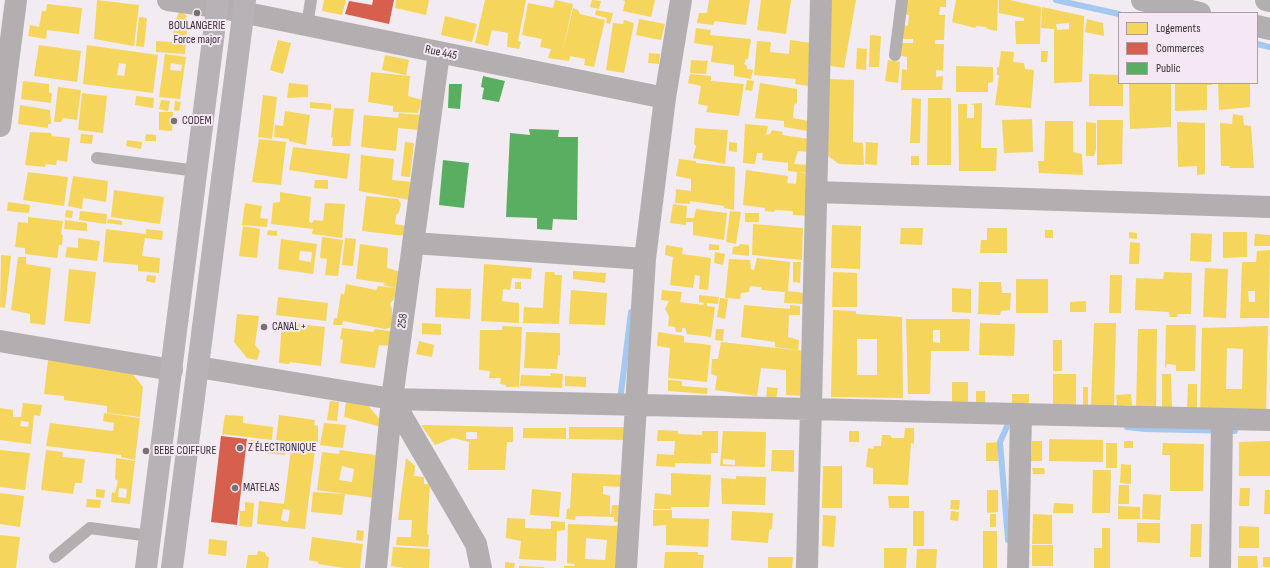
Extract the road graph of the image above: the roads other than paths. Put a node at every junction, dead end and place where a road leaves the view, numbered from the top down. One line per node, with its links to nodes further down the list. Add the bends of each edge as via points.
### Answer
1 (16, 0): 19 (street)
2 (168, 0): 10 (street, Rue 445)
3 (311, 0): 13 (lane)
4 (681, 0): 18 (street)
5 (821, 0): 22 (street)
6 (902, 0): 17 (lane)
7 (1142, 0): 12 (main road)
8 (1266, 0): 9 (main road)
9 (1270, 1)
10 (218, 4): 11 (street, Rue 445); 21 (main road)
11 (244, 6): 13 (street, Rue 445); 27 (main road)
12 (1196, 12)
13 (307, 26): 16 (street, Rue 445)
14 (1258, 26): 15 (main road)
15 (1270, 29)
16 (439, 53): 18 (street, Rue 445); 24 (street, 258)
17 (895, 55)
18 (665, 98): 25 (street)
19 (0, 119)
20 (97, 158): 21 (lane)
21 (197, 171): 28 (main road)
22 (816, 192): 23 (street); 31 (street)
23 (1270, 207)
24 (413, 243): 25 (street); 29 (street, 258)
25 (644, 258): 30 (street)
26 (0, 341): 28 (street)
27 (198, 367): 29 (street); 38 (main road)
28 (172, 370): 35 (main road)
29 (392, 399): 30 (street); 39 (street, 258); 40 (street, via 476,544)
30 (635, 405): 31 (street); 41 (street)
31 (811, 409): 32 (street); 42 (street)
32 (1022, 414): 33 (street); 43 (street)
33 (1222, 419): 34 (street); 44 (street)
34 (1270, 420)
35 (150, 536): 36 (lane, via 90,528); 37 (main road)
36 (55, 557)
37 (146, 568)
38 (172, 568)
39 (376, 568)
40 (481, 568)
41 (626, 568)
42 (807, 568)
43 (1018, 568)
44 (1220, 568)

